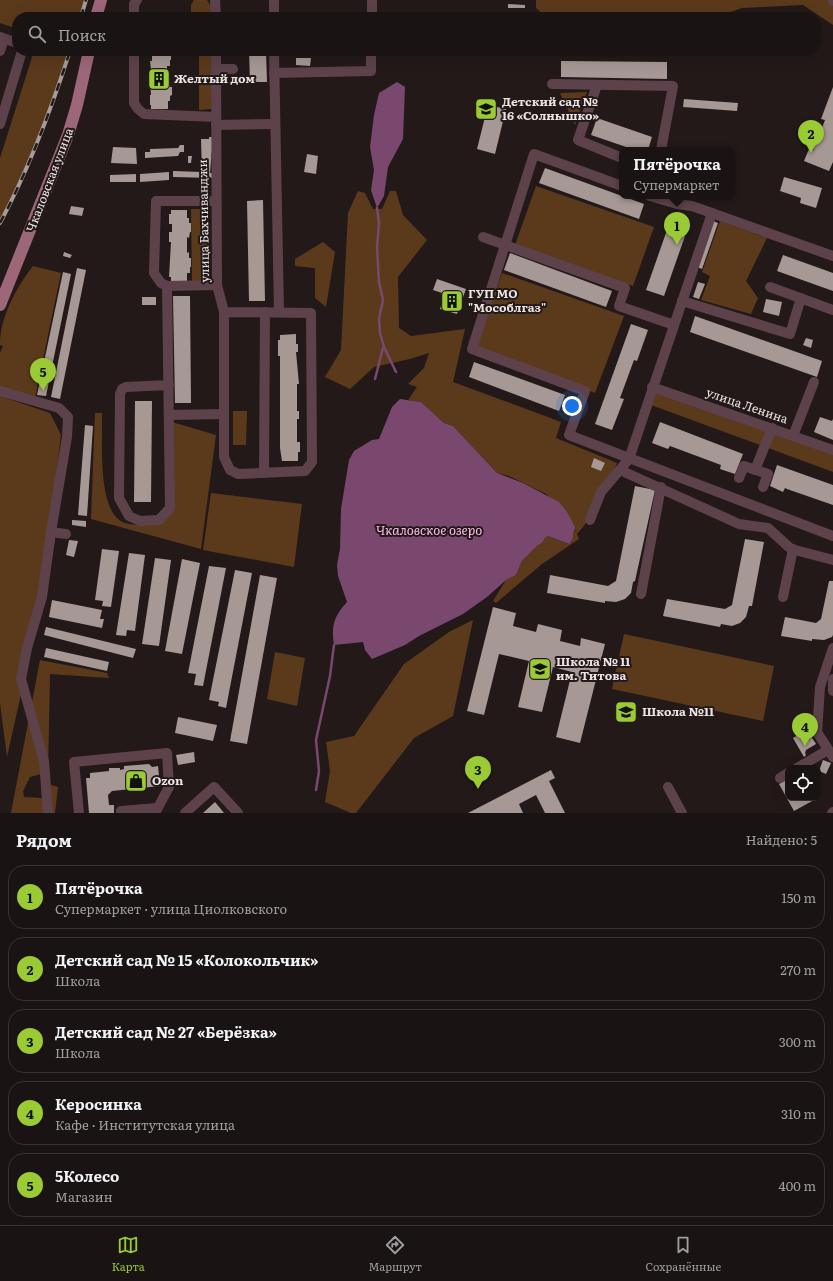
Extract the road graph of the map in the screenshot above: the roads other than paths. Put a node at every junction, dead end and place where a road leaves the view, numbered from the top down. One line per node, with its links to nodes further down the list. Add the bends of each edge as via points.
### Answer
1 (101, 0): 6 (main road)
2 (137, 0): 7 (street)
3 (216, 0): 8 (street)
4 (274, 0): 9 (street)
5 (372, 0): 10 (street)
6 (97, 12)
7 (134, 12)
8 (216, 12)
9 (274, 12)
10 (372, 12)
11 (2, 38): 12 (street); 13 (street)
12 (12, 41)
13 (0, 51)
14 (20, 56): 26 (street)
15 (88, 56): 44 (main road, Чкаловская улица, via 68,135)
16 (134, 56): 25 (street, via 134,103 144,114)
17 (216, 56): 20 (street, улица Бахчиванджи)
18 (274, 56): 22 (street)
19 (371, 56): 22 (street, via 371,71)
20 (216, 69): 21 (street); 25 (street, улица Бахчиванджи)
21 (233, 69)
22 (274, 73): 27 (street)
23 (552, 84): 24 (street)
24 (597, 85): 28 (street, via 673,86); 29 (street, via 578,140)
25 (216, 121): 27 (street); 33 (street, улица Бахчиванджи)
26 (0, 124)
27 (275, 124): 48 (street)
28 (662, 147)
29 (619, 157)
30 (619, 185): 37 (street, via 534,154)
31 (660, 199): 34 (street)
32 (688, 199): 34 (street)
33 (216, 201): 39 (street, улица Бахчиванджи); 40 (street, via 156,201 154,273 161,283)
34 (692, 206): 35 (street)
35 (712, 213): 38 (street); 43 (street)
36 (483, 236): 37 (street)
37 (506, 244): 49 (street, via 625,288 619,306); 59 (street, via 472,349 585,391 569,435)
38 (833, 256)
39 (217, 285): 40 (street); 46 (street, улица Бахчиванджи)
40 (167, 286): 51 (street)
41 (770, 287): 42 (street)
42 (801, 298): 43 (street, via 790,334); 45 (street)
43 (682, 301): 49 (street)
44 (0, 305)
45 (833, 310)
46 (224, 312): 47 (street); 54 (street, улица Бахчиванджи)
47 (265, 312): 48 (street); 62 (street)
48 (278, 312): 62 (street, улица Бахчиванджи, via 311,313 312,462 305,471)
49 (674, 324): 52 (street)
50 (814, 382): 57 (street)
51 (169, 385): 55 (street); 55 (street, via 126,387 120,394 120,498 129,516 140,521 159,520 170,508)
52 (652, 387): 56 (street, улица Ленина); 59 (street)
53 (0, 391): 67 (street, via 59,408 68,417)
54 (224, 414): 55 (street); 62 (street, улица Бахчиванджи, via 224,457 230,470 238,474)
55 (169, 415)
56 (772, 428): 57 (street, улица Ленина); 61 (street)
57 (792, 436): 58 (street, улица Ленина)
58 (833, 450)
59 (629, 459): 60 (street); 69 (street)
60 (620, 470): 65 (street); 66 (street, via 601,492)
61 (755, 470): 63 (street, via 744,466); 64 (street, via 768,474)
62 (264, 473)
63 (739, 478)
64 (763, 487)
65 (661, 488): 70 (street, via 739,524 768,528); 72 (street)
66 (590, 520)
67 (51, 532): 68 (street); 83 (street, via 42,597 21,679 44,761)
68 (66, 534)
69 (833, 536)
70 (793, 549): 71 (street); 73 (street)
71 (833, 560)
72 (640, 594)
73 (783, 597)
74 (833, 648): 78 (street, via 820,687)
75 (833, 679): 76 (street)
76 (833, 691)
77 (808, 718): 78 (street)
78 (818, 732): 79 (street)
79 (831, 754): 80 (street)
80 (804, 765)
81 (668, 787): 88 (street)
82 (156, 810): 84 (street, via 169,787 167,753 74,762); 85 (street)
83 (48, 813)
84 (79, 813)
85 (121, 813)
86 (185, 813): 87 (street, via 214,787)
87 (238, 813)
88 (682, 813)

